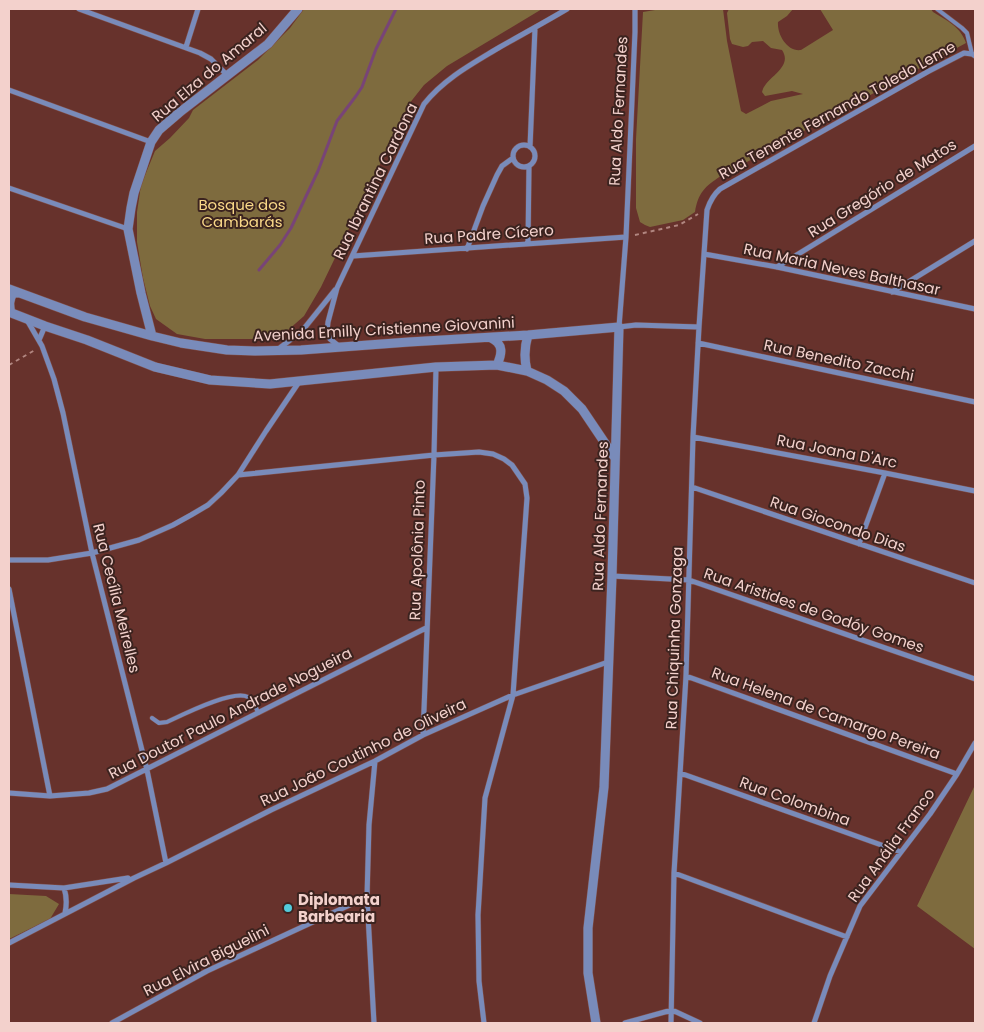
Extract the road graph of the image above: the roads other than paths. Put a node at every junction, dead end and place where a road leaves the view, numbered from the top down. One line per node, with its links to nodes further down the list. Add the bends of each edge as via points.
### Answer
1 (79, 9): 8 (street)
2 (198, 9): 8 (street)
3 (298, 9): 10 (street, Rua Elza do Amaral, via 268,44)
4 (567, 9): 7 (street, Rua Ibrantina Cardona)
5 (635, 9): 19 (street, Rua Aldo Fernandes)
6 (937, 9): 9 (lane, via 967,33)
7 (535, 28): 14 (street); 24 (street, Rua Ibrantina Cardona, via 464,68 424,104)
8 (186, 47): 10 (street, via 211,59)
9 (974, 55): 23 (street, Rua Tenente Fernando Toledo Leme, via 964,53 953,58 720,189 713,195 707,210)
10 (227, 75): 12 (street, Rua Elza do Amaral, via 168,122)
11 (9, 90): 12 (street)
12 (151, 142): 18 (street, Rua Elza do Amaral, via 130,208)
13 (975, 146): 25 (street, Rua Gregório de Matos)
14 (530, 147): 15 (street, via 519,146); 16 (street, via 534,157)
15 (513, 158): 16 (street, via 519,166); 22 (street, via 502,166 497,175)
16 (529, 166): 21 (street)
17 (9, 188): 18 (street)
18 (128, 229): 37 (street, Rua Elza do Amaral)
19 (626, 237): 21 (street, Rua Padre Cícero); 34 (street, Rua Aldo Fernandes)
20 (975, 242): 28 (street)
21 (528, 244): 22 (street, Rua Padre Cícero)
22 (467, 249): 24 (street, Rua Padre Cícero)
23 (704, 254): 25 (street, Rua Maria Neves Balthasar); 35 (street, Rua Chiquinha Gonzaga)
24 (352, 256): 26 (street, Rua Ibrantina Cardona)
25 (777, 267): 28 (street, Rua Maria Neves Balthasar)
26 (337, 288): 41 (street, Rua Ibrantina Cardona, via 327,332); 42 (street, Rua Ibrantina Cardona, via 302,331)
27 (9, 289): 29 (street, Avenida Emilly Cristienne Giovanini)
28 (892, 292): 30 (street, Rua Maria Neves Balthasar)
29 (18, 293): 31 (street, via 11,297); 37 (street, Avenida Emilly Cristienne Giovanini)
30 (975, 309)
31 (10, 312): 32 (street)
32 (26, 319): 33 (street); 39 (street, Rua Cecília Meirelles)
33 (45, 326): 39 (street); 46 (street, via 185,375 270,384)
34 (619, 327): 35 (street); 36 (street, Avenida Emilly Cristienne Giovanini); 50 (street, Rua Aldo Fernandes)
35 (699, 327): 40 (street, Rua Chiquinha Gonzaga)
36 (528, 335): 38 (street, Avenida Emilly Cristienne Giovanini); 45 (street, via 524,353)
37 (152, 336): 42 (street, Avenida Emilly Cristienne Giovanini, via 204,347)
38 (491, 338): 41 (street, Avenida Emilly Cristienne Giovanini); 44 (street, via 500,346 500,359)
39 (39, 340): 56 (street, Rua Cecília Meirelles, via 63,413)
40 (698, 343): 47 (street, Rua Benedito Zacchi); 48 (street, Rua Chiquinha Gonzaga)
41 (340, 347): 42 (street, Avenida Emilly Cristienne Giovanini)
42 (277, 350)
43 (436, 366): 44 (street); 46 (street); 49 (street, Rua Apolônia Pinto)
44 (496, 366): 45 (street)
45 (527, 371): 50 (street, via 564,391 582,409)
46 (300, 381): 52 (street)
47 (975, 402)
48 (693, 437): 51 (street, Rua Joana D'Arc); 53 (street, Rua Chiquinha Gonzaga)
49 (434, 455): 52 (street); 62 (street, Rua Apolônia Pinto); 66 (street, via 493,454 512,465 525,484 527,498)
50 (615, 458): 58 (street, Rua Aldo Fernandes)
51 (885, 472): 54 (street, Rua Joana D'Arc); 55 (street)
52 (238, 475): 56 (street, via 208,505 173,526 139,540)
53 (692, 487): 55 (street, Rua Giocondo Dias); 59 (street, Rua Chiquinha Gonzaga)
54 (975, 491)
55 (859, 544): 60 (street, Rua Giocondo Dias)
56 (92, 552): 57 (street, via 48,560); 72 (street, Rua Cecília Meirelles)
57 (9, 560)
58 (612, 576): 59 (street, Rua Aristides de Godóy Gomes); 63 (street, Rua Aldo Fernandes)
59 (689, 580): 64 (street, Rua Chiquinha Gonzaga); 65 (street, Rua Aristides de Godóy Gomes)
60 (975, 583)
61 (9, 589): 76 (street)
62 (426, 628): 67 (street, Rua Doutor Paulo Andrade Nogueira); 69 (street, Rua Apolônia Pinto)
63 (608, 662): 66 (street, Rua João Coutinho de Oliveira); 91 (street, Rua Aldo Fernandes, via 604,787 588,928 588,973)
64 (686, 676): 73 (street, Rua Chiquinha Gonzaga); 74 (street, Rua Helena de Camargo Pereira)
65 (975, 680)
66 (513, 695): 69 (street, Rua João Coutinho de Oliveira); 90 (street, via 486,798 478,916 479,981)
67 (258, 713): 68 (lane, via 253,700 243,695 220,699 167,722 158,723); 72 (street, Rua Doutor Paulo Andrade Nogueira)
68 (152, 718)
69 (423, 735): 71 (street, Rua João Coutinho de Oliveira)
70 (975, 743): 74 (street, Rua Anália Franco)
71 (375, 761): 78 (street, Rua João Coutinho de Oliveira); 83 (street)
72 (147, 770): 76 (street, Rua Doutor Paulo Andrade Nogueira, via 107,789); 78 (street, Rua Cecília Meirelles)
73 (680, 773): 77 (street, Rua Colombina); 79 (street, Rua Chiquinha Gonzaga)
74 (958, 774): 77 (street, Rua Anália Franco)
75 (9, 792): 76 (street, Rua Doutor Paulo Andrade Nogueira)
76 (50, 796)
77 (901, 852): 85 (street, Rua Anália Franco, via 860,906)
78 (166, 863): 80 (street, Rua João Coutinho de Oliveira)
79 (674, 873): 85 (street); 87 (street, Rua Chiquinha Gonzaga)
80 (134, 878): 82 (street); 84 (street, Rua João Coutinho de Oliveira)
81 (9, 885): 82 (street)
82 (64, 888): 84 (street)
83 (367, 896): 88 (street, Rua Elvira Biguelini, via 206,971); 89 (street)
84 (65, 913): 86 (street, Rua João Coutinho de Oliveira)
85 (847, 937): 95 (street, Rua Anália Franco)
86 (9, 943)
87 (672, 1010): 92 (street); 93 (street, Rua Chiquinha Gonzaga); 94 (street)
88 (112, 1023)
89 (374, 1023)
90 (484, 1023)
91 (596, 1023)
92 (625, 1023)
93 (671, 1023)
94 (700, 1023)
95 (814, 1023)

